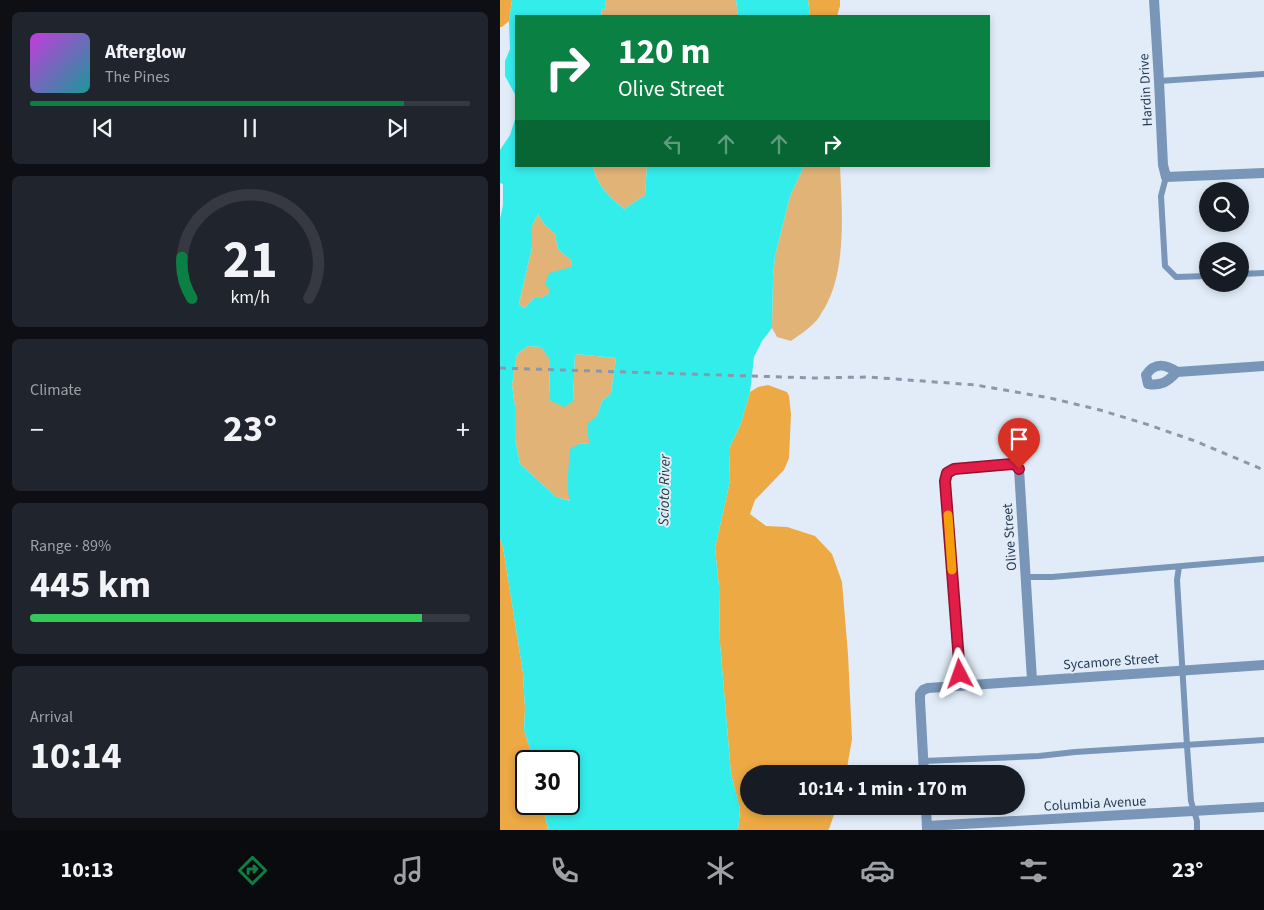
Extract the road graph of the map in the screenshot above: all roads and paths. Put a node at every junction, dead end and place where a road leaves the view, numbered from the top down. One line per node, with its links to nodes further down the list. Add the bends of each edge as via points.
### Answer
1 (1154, 0): 3 (street, Hardin Drive)
2 (1264, 74): 3 (lane)
3 (1159, 81): 5 (street, Hardin Drive)
4 (1264, 173): 5 (street)
5 (1166, 177): 8 (lane, via 1161,196 1165,266 1176,277)
6 (1264, 273): 7 (lane)
7 (1249, 274)
8 (1199, 276)
9 (1264, 366): 10 (street)
10 (1177, 372)
11 (1264, 559): 12 (lane)
12 (1179, 567): 13 (lane); 15 (lane)
13 (1026, 577): 16 (street, Olive Street); 17 (street, Olive Street, via 1019,469 1016,465 954,469 947,473)
14 (1264, 665): 15 (street, Sycamore Street)
15 (1182, 670): 16 (street, Sycamore Street); 19 (lane)
16 (1032, 680): 17 (street, Sycamore Street)
17 (960, 684): 20 (street, Sycamore Street, via 928,688 920,694)
18 (1264, 740): 19 (lane)
19 (1187, 746): 20 (lane); 23 (lane)
20 (924, 761): 21 (street)
21 (924, 765)
22 (1264, 807): 23 (street, Columbia Avenue)
23 (1194, 810): 25 (street, Columbia Avenue); 26 (lane)
24 (926, 815): 25 (street)
25 (927, 828)
26 (1197, 830)

